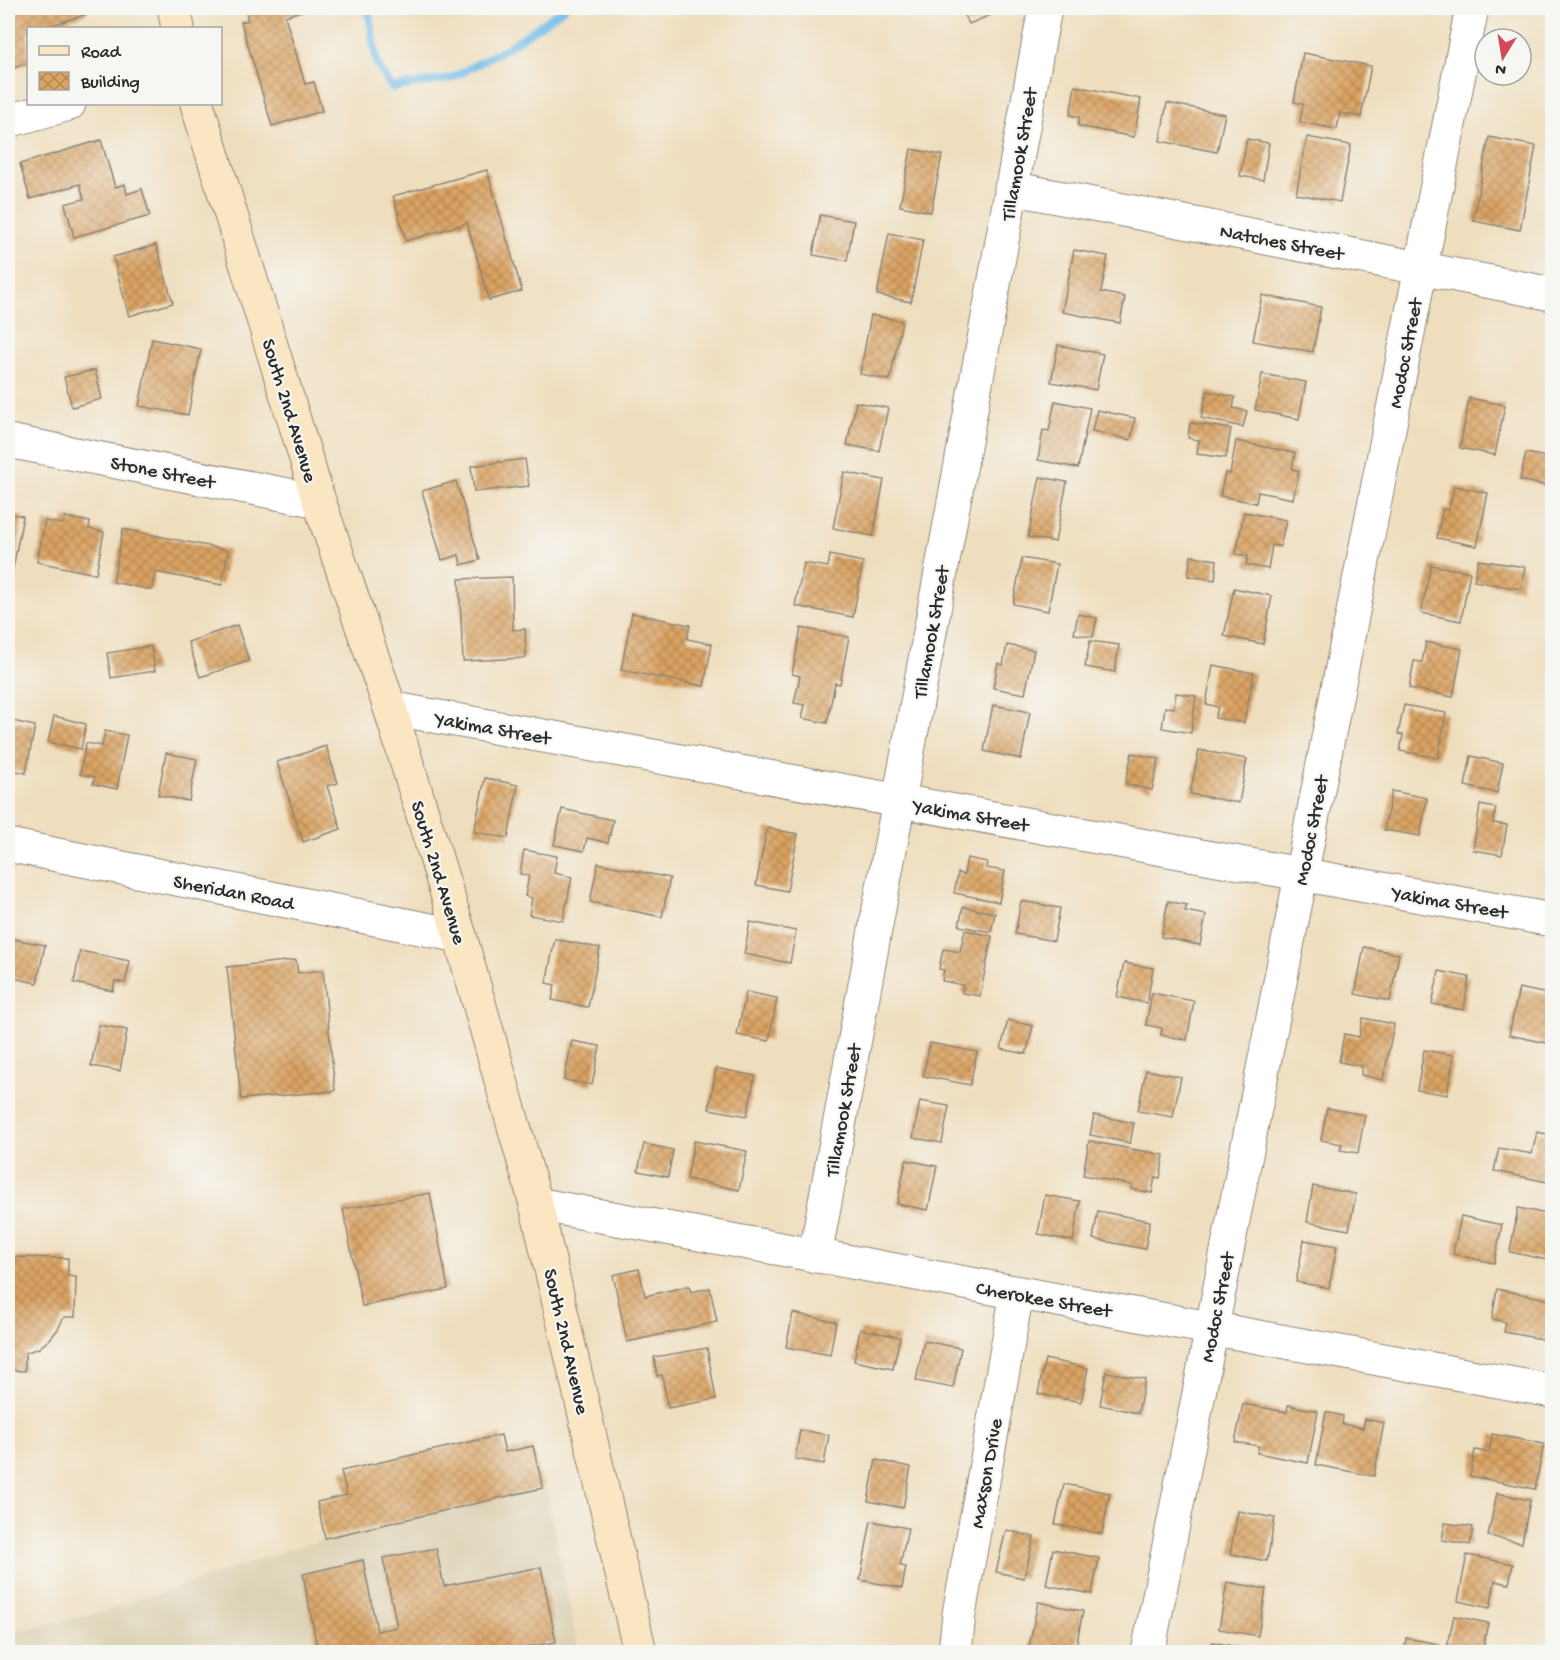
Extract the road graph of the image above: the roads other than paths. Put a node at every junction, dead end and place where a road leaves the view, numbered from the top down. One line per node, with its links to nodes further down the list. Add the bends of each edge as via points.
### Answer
1 (174, 8): 4 (main road)
2 (1045, 8): 8 (street, Tillamook Street)
3 (1472, 8): 9 (street, Modoc Street)
4 (178, 27)
5 (66, 105): 7 (street)
6 (197, 105): 12 (main road, South 2nd Avenue)
7 (8, 122)
8 (1011, 188): 9 (street, Natches Street); 14 (street, Tillamook Street)
9 (1420, 268): 10 (street, Natches Street); 16 (street, Modoc Street)
10 (1552, 294)
11 (8, 441): 12 (street, Stone Street)
12 (319, 501): 13 (main road, South 2nd Avenue)
13 (390, 708): 14 (street, Yakima Street); 18 (main road, South 2nd Avenue)
14 (899, 801): 16 (street, Yakima Street); 20 (street, Tillamook Street)
15 (8, 845): 18 (street, Sheridan Road)
16 (1301, 875): 17 (street, Yakima Street); 22 (street, Modoc Street)
17 (1552, 920)
18 (460, 936): 19 (main road, South 2nd Avenue)
19 (536, 1204): 20 (street, Cherokee Street); 24 (main road, South 2nd Avenue)
20 (814, 1256): 21 (street, Cherokee Street)
21 (1017, 1293): 22 (street, Cherokee Street); 25 (street, Maxson Drive)
22 (1212, 1329): 23 (street, Cherokee Street); 26 (street, Modoc Street)
23 (1552, 1391)
24 (640, 1653)
25 (955, 1653)
26 (1148, 1653)

